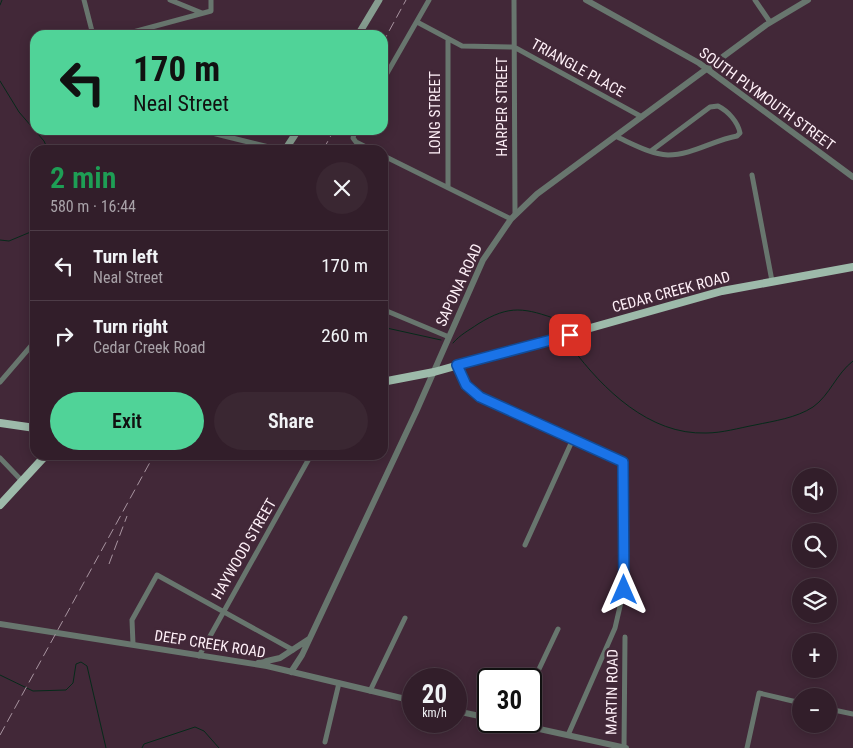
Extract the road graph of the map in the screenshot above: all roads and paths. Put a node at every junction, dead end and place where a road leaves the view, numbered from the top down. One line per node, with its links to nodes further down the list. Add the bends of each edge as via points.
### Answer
1 (84, 0): 13 (street)
2 (170, 0): 10 (street)
3 (211, 0): 10 (street, via 211,11)
4 (379, 0): 15 (main road)
5 (429, 0): 11 (street)
6 (514, 0): 17 (street, HARPER STREET)
7 (586, 0): 18 (street, SOUTH PLYMOUTH STREET)
8 (755, 0): 12 (street)
9 (808, 0): 12 (street, SAPONA ROAD)
10 (203, 13): 14 (street)
11 (417, 22): 16 (street, TRIANGLE PLACE); 19 (street)
12 (770, 22): 18 (street, SAPONA ROAD)
13 (92, 30)
14 (140, 30)
15 (361, 30)
16 (448, 40): 17 (street, TRIANGLE PLACE, via 462,46); 30 (street, LONG STREET)
17 (514, 47): 20 (street, TRIANGLE PLACE); 31 (street, HARPER STREET)
18 (707, 68): 20 (street, SAPONA ROAD); 29 (street, SOUTH PLYMOUTH STREET)
19 (388, 72)
20 (642, 117): 23 (street, SAPONA ROAD)
21 (220, 135): 24 (street)
22 (354, 135): 25 (street, via 356,142)
23 (616, 136): 26 (street); 31 (street, SAPONA ROAD, via 536,194)
24 (262, 145)
25 (362, 145)
26 (651, 151): 26 (street, via 668,155 697,149 737,136 739,128 726,110 710,107)
27 (388, 158): 30 (street)
28 (752, 175): 33 (street)
29 (853, 177)
30 (448, 187): 31 (street)
31 (513, 216): 35 (street, SAPONA ROAD, via 483,260)
32 (853, 267): 33 (main road, CEDAR CREEK ROAD)
33 (772, 281): 37 (main road, CEDAR CREEK ROAD, via 710,294)
34 (388, 312): 35 (street)
35 (449, 337): 38 (street, SAPONA ROAD)
36 (30, 347): 40 (street)
37 (457, 365): 38 (main road, CEDAR CREEK ROAD); 43 (street, via 466,385 480,397)
38 (434, 372): 39 (main road, CEDAR CREEK ROAD); 55 (street, SAPONA ROAD)
39 (388, 381)
40 (0, 382)
41 (0, 423): 42 (main road)
42 (30, 427)
43 (573, 439): 49 (street); 69 (street, via 623,462 624,590 615,628)
44 (0, 458): 47 (street)
45 (41, 460): 47 (main road)
46 (308, 460): 50 (street, HAYWOOD STREET)
47 (22, 481): 48 (main road)
48 (0, 505)
49 (525, 545)
50 (223, 611): 56 (street, via 157,575 132,620); 57 (street); 58 (street, HAYWOOD STREET)
51 (405, 618): 63 (street)
52 (0, 624): 56 (street, DEEP CREEK ROAD)
53 (558, 629): 60 (street)
54 (625, 637): 71 (street, MARTIN ROAD)
55 (310, 638): 57 (street); 61 (street, SAPONA ROAD)
56 (133, 644): 58 (street, DEEP CREEK ROAD)
57 (293, 650): 59 (street, via 280,658)
58 (199, 656): 59 (street, DEEP CREEK ROAD)
59 (253, 664): 61 (street, DEEP CREEK ROAD)
60 (540, 668)
61 (291, 672): 62 (street, DEEP CREEK ROAD)
62 (339, 684): 63 (street, DEEP CREEK ROAD); 70 (street)
63 (370, 691): 64 (street, DEEP CREEK ROAD)
64 (402, 698)
65 (792, 701): 72 (street, via 759,694)
66 (837, 711): 67 (street)
67 (853, 714)
68 (542, 730): 69 (street)
69 (568, 736): 71 (street)
70 (325, 742)
71 (625, 748)
72 (747, 748)

